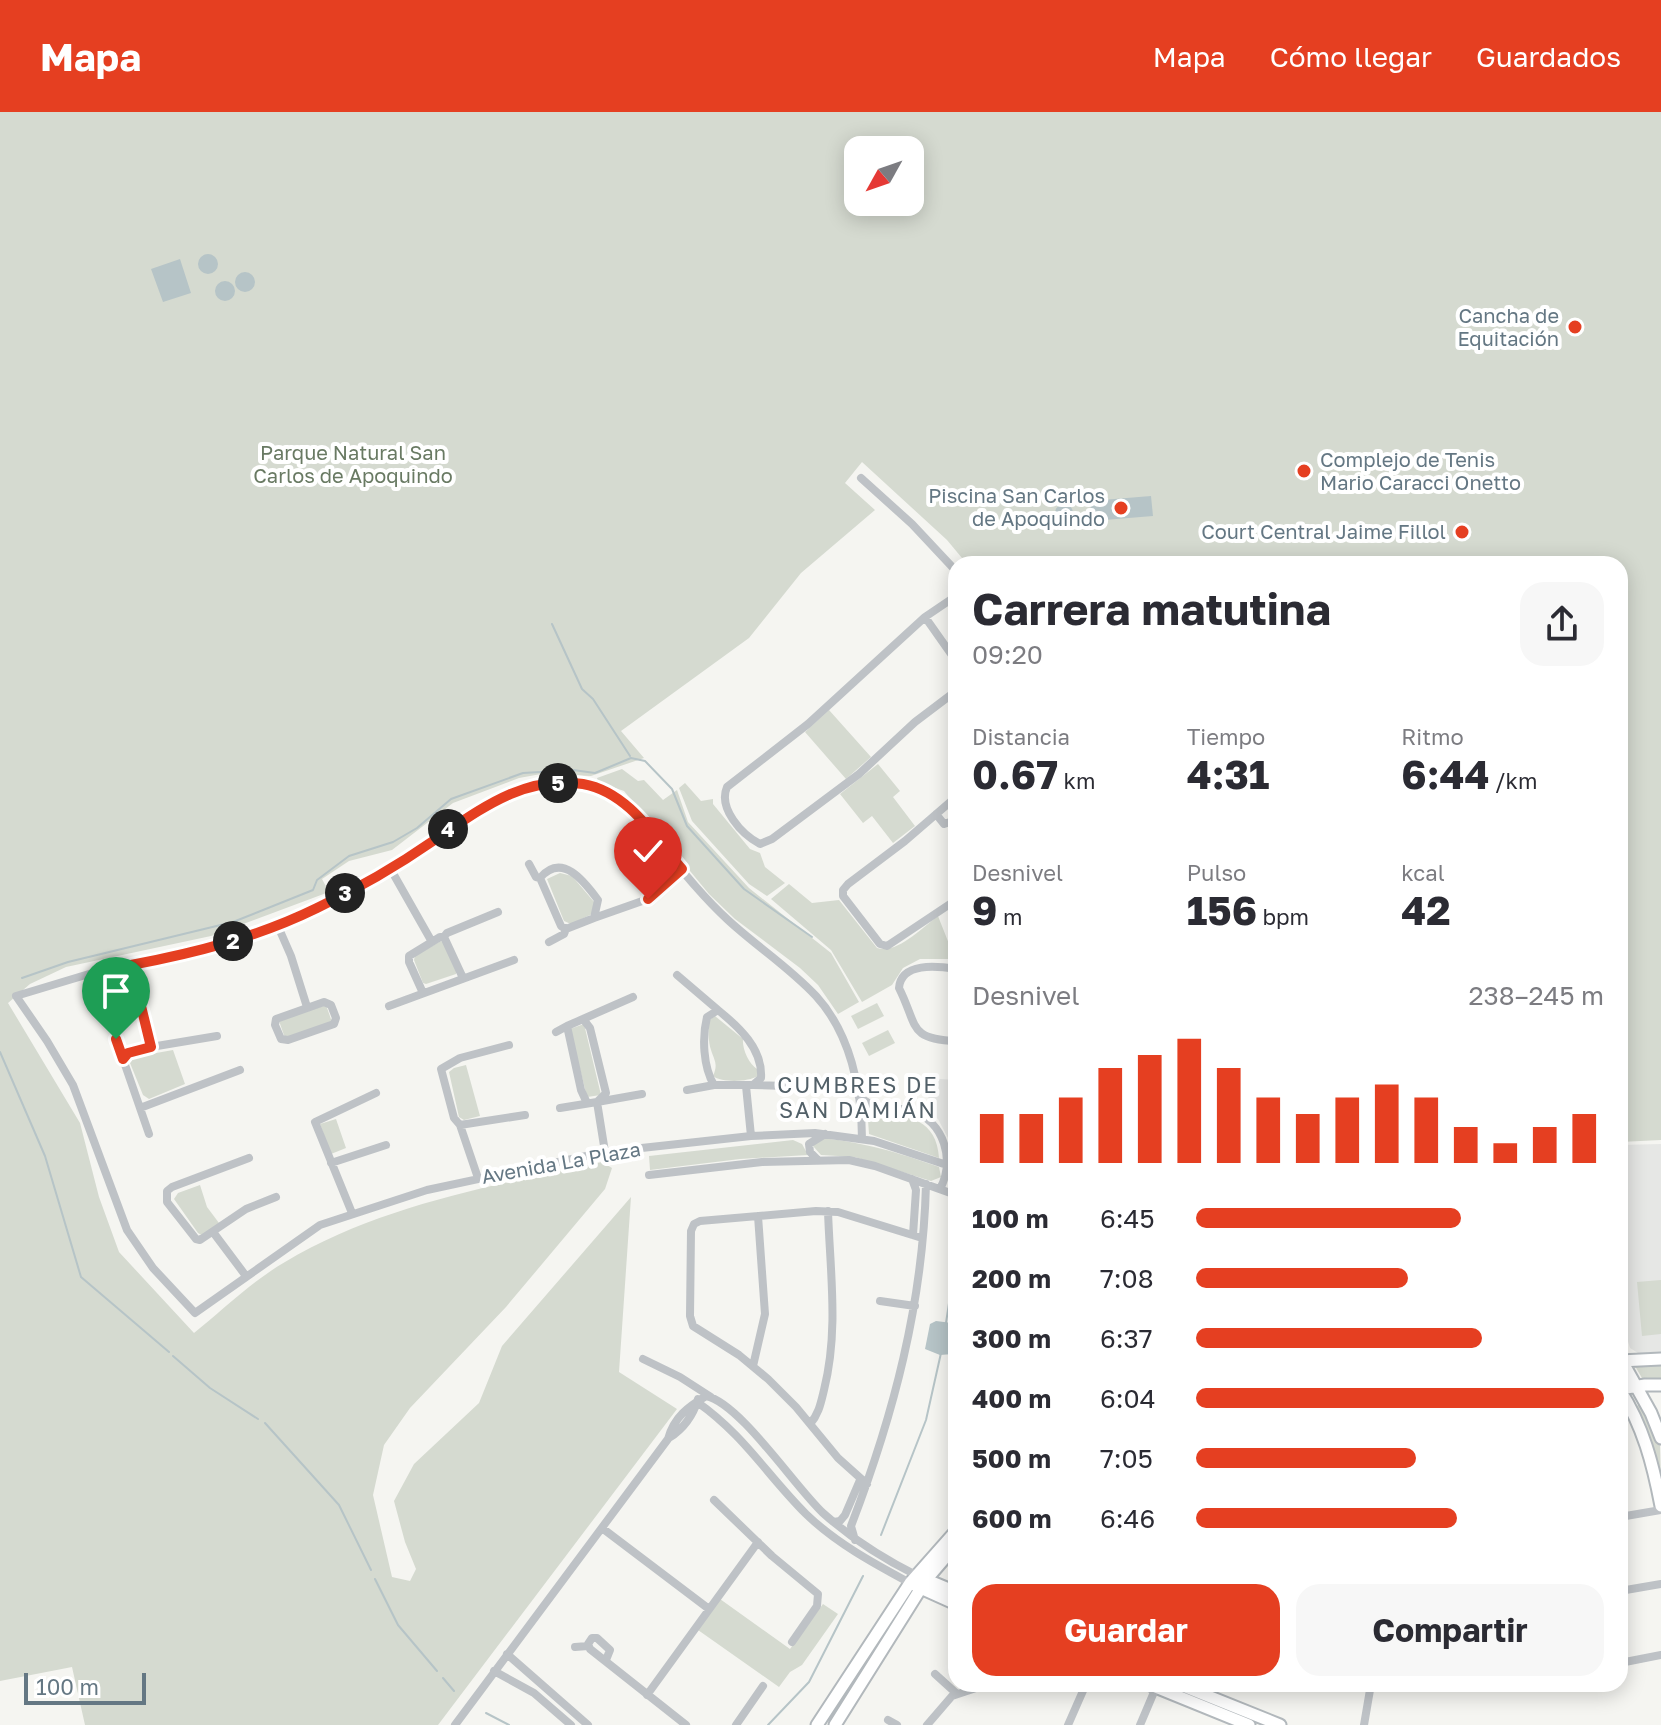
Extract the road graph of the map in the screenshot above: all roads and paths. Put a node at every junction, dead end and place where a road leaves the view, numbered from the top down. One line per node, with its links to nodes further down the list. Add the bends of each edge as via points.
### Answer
1 (861, 478): 2 (street)
2 (948, 562)
3 (948, 601): 4 (street)
4 (925, 617): 5 (street); 6 (street, via 808,724 727,787 725,807 750,838 760,844 772,839 859,774)
5 (948, 650)
6 (948, 697)
7 (948, 804): 8 (street)
8 (936, 814): 9 (street); 15 (street, via 848,884 843,896 887,946)
9 (948, 823)
10 (529, 864): 13 (street)
11 (390, 868): 12 (street, via 496,798 570,783 616,796); 19 (street); 22 (street)
12 (682, 869): 16 (street, via 648,899); 50 (street, via 729,921 821,1002 844,1040)
13 (540, 878): 14 (street, via 567,868); 20 (street)
14 (598, 900): 16 (street); 18 (street)
15 (948, 905)
16 (620, 909): 18 (street)
17 (498, 912): 21 (street)
18 (594, 918): 20 (street)
19 (277, 924): 25 (street, via 197,952); 32 (street)
20 (566, 929): 23 (street)
21 (444, 937): 22 (street); 28 (street)
22 (432, 942): 29 (street, via 409,956)
23 (549, 942)
24 (514, 960): 28 (street)
25 (131, 965): 41 (street); 84 (street, Avenida La Plaza, via 16,996 73,1085 120,1217 153,1268 195,1313)
26 (948, 968): 39 (street, via 909,971 899,988 919,1032)
27 (677, 975): 33 (street)
28 (463, 978): 29 (street)
29 (423, 993): 31 (street)
30 (633, 997): 34 (street)
31 (389, 1006)
32 (307, 1007): 32 (street, via 276,1019 281,1039 335,1022 328,1003)
33 (718, 1010): 44 (street, via 704,1026 707,1074); 45 (street, via 751,1042 762,1065 761,1078)
34 (583, 1019): 35 (street); 51 (street, via 590,1028 606,1093)
35 (567, 1026): 36 (street); 51 (street, via 581,1090)
36 (556, 1032)
37 (217, 1036): 41 (street)
38 (116, 1039): 42 (street)
39 (948, 1041)
40 (509, 1045): 57 (street, via 460,1058 441,1069)
41 (151, 1047): 42 (street)
42 (123, 1059): 53 (street)
43 (240, 1070): 53 (street)
44 (714, 1085): 45 (street); 47 (street)
45 (750, 1085): 46 (street); 61 (street)
46 (785, 1086)
47 (687, 1090)
48 (376, 1093): 69 (street, via 315,1122)
49 (642, 1094): 51 (street)
50 (859, 1097): 52 (street); 56 (street)
51 (592, 1102): 54 (street); 65 (street)
52 (877, 1107): 56 (street); 66 (street, via 923,1116 941,1135)
53 (140, 1108): 59 (street)
54 (560, 1108)
55 (525, 1115): 57 (street)
56 (861, 1119): 62 (street)
57 (460, 1125): 73 (street)
58 (826, 1133): 60 (street, Avenida La Plaza); 62 (street, Avenida La Plaza); 64 (street, via 811,1141)
59 (149, 1134)
60 (794, 1134): 61 (street, Avenida La Plaza); 64 (street)
61 (751, 1136): 65 (street, Avenida La Plaza)
62 (862, 1139): 70 (street, Avenida La Plaza)
63 (386, 1145): 69 (street)
64 (809, 1150): 68 (street)
65 (605, 1152): 73 (street, Avenida La Plaza)
66 (948, 1155)
67 (249, 1158): 82 (street, via 167,1191 167,1202 196,1239)
68 (818, 1160): 72 (street, Avenida La Plaza); 74 (street, Avenida La Plaza, via 854,1161)
69 (331, 1163): 80 (street)
70 (948, 1165)
71 (948, 1173): 76 (street)
72 (649, 1175)
73 (478, 1178): 80 (street, Avenida La Plaza)
74 (912, 1179): 75 (street, Avenida La Plaza); 83 (street)
75 (926, 1184): 76 (street, Avenida La Plaza); 83 (street)
76 (940, 1189): 77 (street, Avenida La Plaza)
77 (948, 1192)
78 (276, 1197): 82 (street, via 246,1209)
79 (828, 1211): 81 (street); 83 (street); 99 (street, via 833,1346 820,1406)
80 (352, 1213): 84 (street, Avenida La Plaza, via 320,1225)
81 (758, 1216): 90 (street, via 765,1314); 90 (street, via 700,1221 691,1231 691,1323)
82 (213, 1232): 84 (street)
83 (918, 1236): 86 (street)
84 (246, 1276)
85 (880, 1301): 86 (street)
86 (915, 1306): 101 (street, via 892,1409)
87 (643, 1359): 93 (street)
88 (1661, 1359): 89 (main road)
89 (1628, 1360)
90 (753, 1366): 99 (street)
91 (1628, 1372): 94 (main road)
92 (1661, 1385): 94 (main road)
93 (695, 1386): 96 (street); 97 (street)
94 (1636, 1386): 95 (main road); 100 (main road)
95 (1628, 1388)
96 (712, 1397): 97 (street); 105 (street, via 743,1423)
97 (697, 1402): 106 (street, via 694,1413 668,1439); 111 (street, via 738,1436 825,1531)
98 (1628, 1404): 103 (main road, via 1648,1447)
99 (810, 1424): 101 (street)
100 (1661, 1438)
101 (863, 1482): 105 (street, via 845,1515); 107 (street, via 851,1526)
102 (714, 1500): 108 (street)
103 (1661, 1508): 104 (street)
104 (1628, 1515)
105 (834, 1522): 107 (street)
106 (602, 1528): 116 (street); 119 (street)
107 (855, 1540): 111 (street)
108 (758, 1542): 116 (street); 117 (street, via 819,1597)
109 (948, 1542): 111 (main road)
110 (948, 1553): 111 (main road)
111 (918, 1582): 113 (main road); 115 (main road); 134 (main road); 135 (main road)
112 (1661, 1584): 114 (street)
113 (948, 1590)
114 (1628, 1590)
115 (948, 1599)
116 (709, 1609): 133 (street)
117 (792, 1642)
118 (575, 1647): 133 (street, via 597,1638 611,1651 606,1660)
119 (507, 1654): 122 (street); 140 (street)
120 (1661, 1655): 121 (street)
121 (1628, 1661)
122 (494, 1671): 138 (street); 139 (street, via 534,1693)
123 (935, 1674): 125 (street)
124 (763, 1686): 142 (street)
125 (948, 1686)
126 (960, 1692): 132 (street)
127 (1082, 1692): 147 (street)
128 (1152, 1692): 148 (street)
129 (1171, 1692): 136 (main road)
130 (1191, 1692): 136 (main road)
131 (1370, 1692): 151 (street)
132 (956, 1693): 146 (street)
133 (647, 1695): 141 (street)
134 (832, 1702): 135 (main road); 143 (main road)
135 (846, 1708): 144 (main road)
136 (1230, 1717): 149 (main road); 150 (main road)
137 (888, 1720): 145 (street)
138 (455, 1725)
139 (571, 1725)
140 (588, 1725)
141 (686, 1725)
142 (736, 1725)
143 (817, 1725)
144 (835, 1725)
145 (897, 1725)
146 (927, 1725)
147 (1068, 1725)
148 (1140, 1725)
149 (1249, 1725)
150 (1280, 1725)
151 (1364, 1725)

